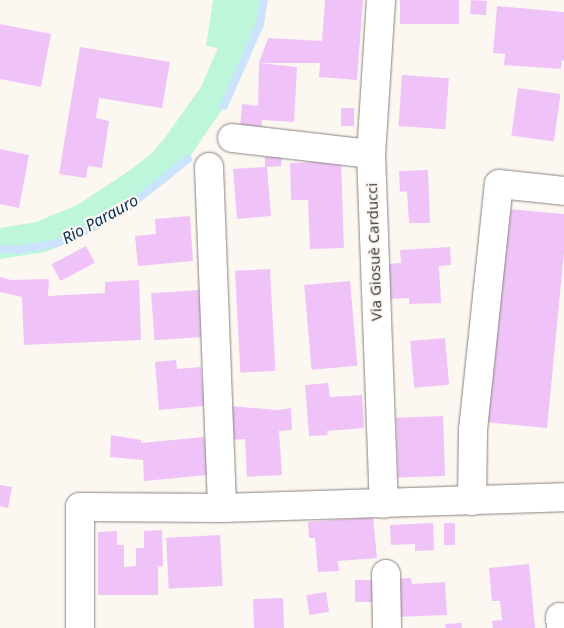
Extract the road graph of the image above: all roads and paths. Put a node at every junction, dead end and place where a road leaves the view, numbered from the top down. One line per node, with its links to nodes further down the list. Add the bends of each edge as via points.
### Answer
1 (381, 0): 3 (street, Via Giosuè Carducci)
2 (232, 138): 3 (street)
3 (371, 154): 8 (street, Via Giosuè Carducci)
4 (210, 168): 9 (street)
5 (564, 191): 7 (street, via 499,184 473,430)
6 (564, 497): 7 (street)
7 (472, 501): 8 (street)
8 (384, 504): 9 (street)
9 (222, 508): 11 (street, via 80,507)
10 (386, 574): 12 (street)
11 (80, 628)
12 (387, 628)

